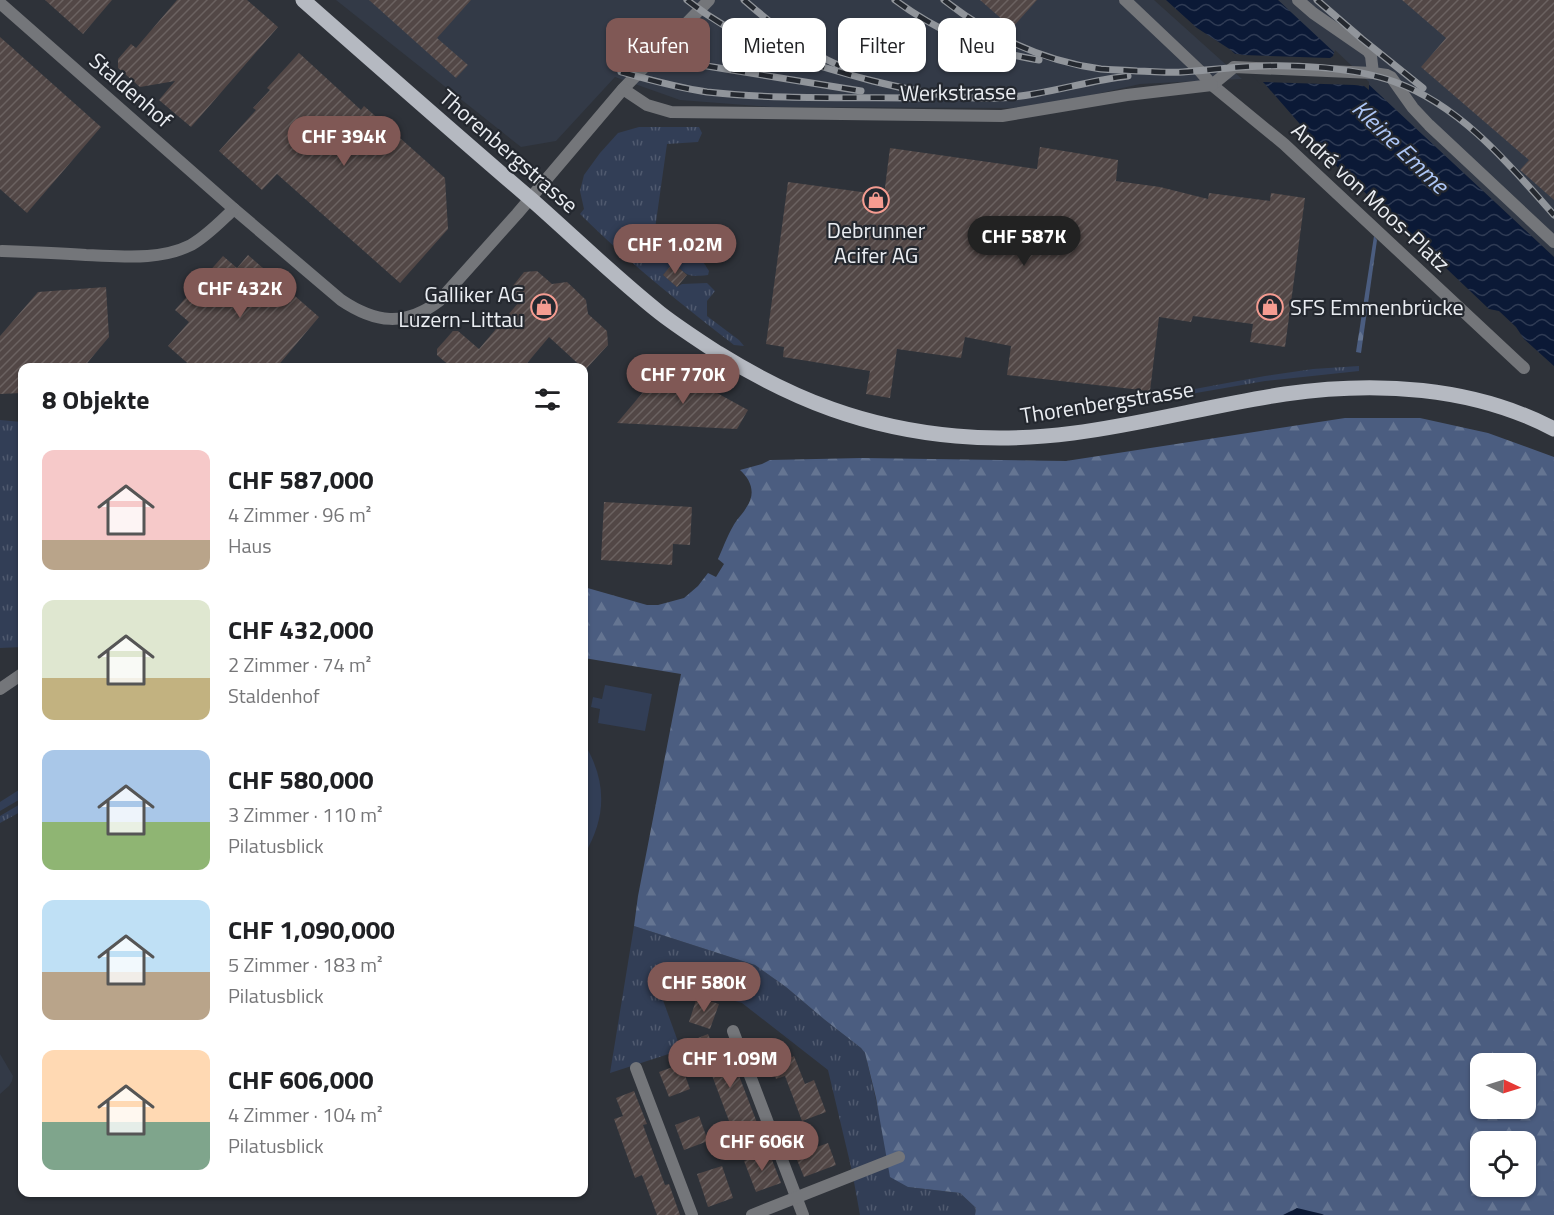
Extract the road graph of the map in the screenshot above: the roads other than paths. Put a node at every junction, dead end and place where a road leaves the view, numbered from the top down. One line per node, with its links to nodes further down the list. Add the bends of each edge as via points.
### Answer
1 (303, 0): 9 (main road, Thorenbergstrasse)
2 (709, 0): 8 (street)
3 (1125, 0): 7 (street)
4 (1298, 0): 6 (street, via 1368,51)
5 (0, 3): 10 (street, Staldenhof)
6 (1373, 73): 7 (street, via 1234,67); 11 (street, via 1391,77 1429,125)
7 (1212, 85): 8 (street, Werkstrasse, via 1002,116 671,112 646,105); 13 (street, André von Moos-Platz, via 1284,144)
8 (623, 89): 9 (street)
9 (530, 198): 10 (street, Staldenhof, via 439,301 416,314 392,319 366,314 341,300); 14 (main road, Thorenbergstrasse, via 686,332 794,395 875,423 931,434 1038,438 1098,431 1285,394 1368,388 1419,390 1468,399)
10 (234, 209): 12 (street, via 192,244 157,255)
11 (1554, 242)
12 (2, 251)
13 (1524, 368)
14 (1554, 429)
15 (18, 677): 16 (street)
16 (0, 689)
17 (733, 1031): 20 (street)
18 (636, 1068): 21 (street)
19 (899, 1156): 20 (street)
20 (797, 1198): 22 (street); 23 (street)
21 (692, 1215)
22 (752, 1215)
23 (803, 1215)

